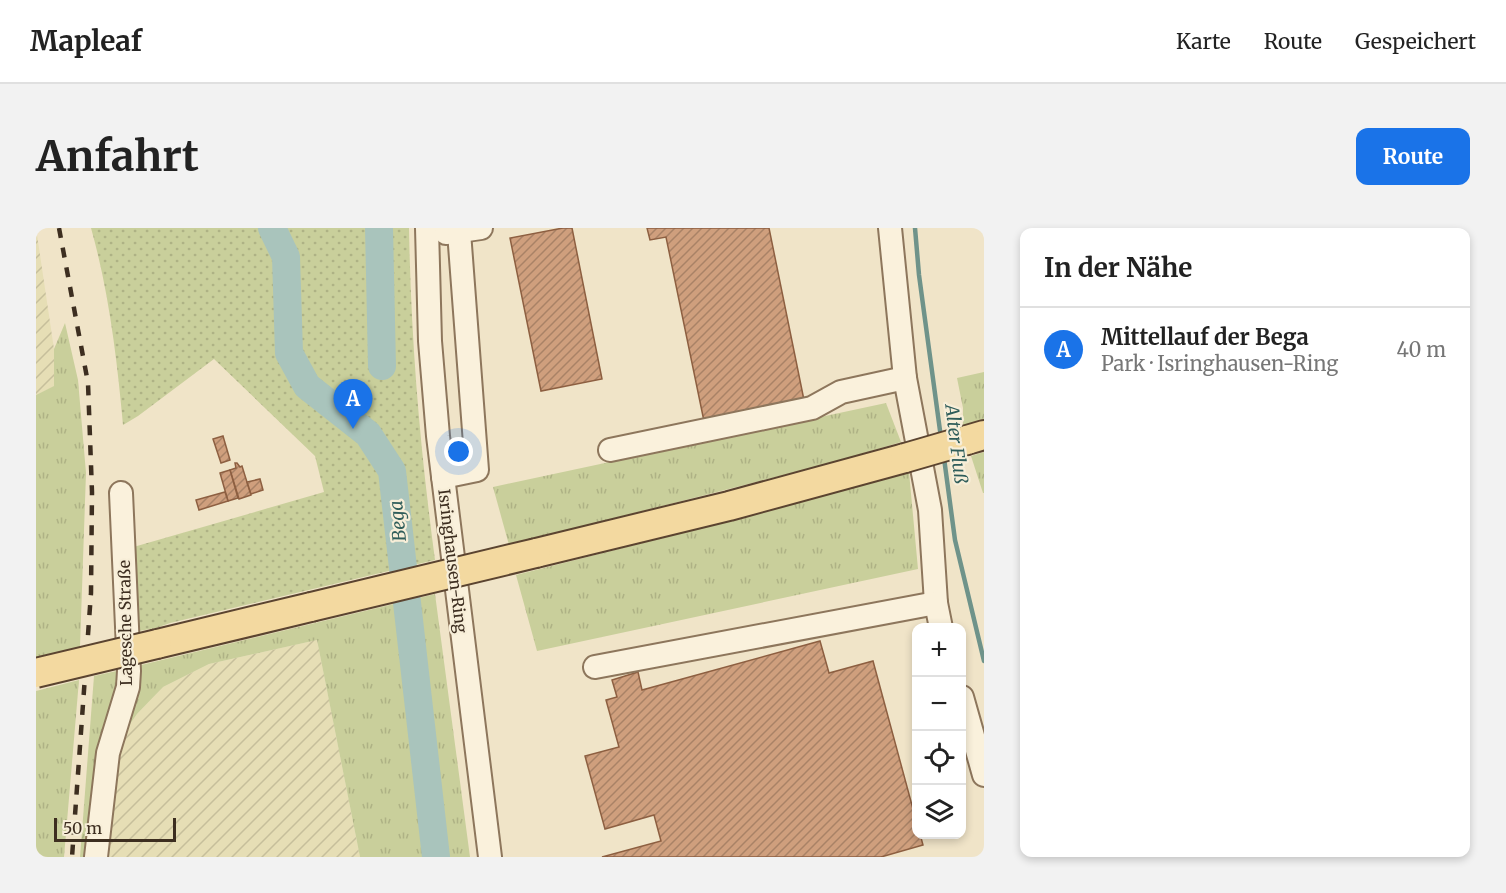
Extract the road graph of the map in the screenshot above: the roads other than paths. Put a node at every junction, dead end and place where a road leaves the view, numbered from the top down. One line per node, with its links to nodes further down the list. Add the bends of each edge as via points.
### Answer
1 (890, 228): 4 (street)
2 (474, 229): 3 (street); 7 (street, via 477,470)
3 (427, 231): 7 (street, Isringhausen-Ring, via 430,341)
4 (905, 378): 6 (street, via 841,392 812,408); 9 (street, via 930,510)
5 (975, 438): 12 (main road, bridge, via 729,506)
6 (610, 450)
7 (443, 477): 16 (street, Isringhausen-Ring)
8 (121, 493): 15 (street, Lagesche Straße, via 128,687 108,753)
9 (936, 603): 10 (street); 11 (street)
10 (940, 623)
11 (595, 668)
12 (36, 673)
13 (966, 711): 14 (street)
14 (984, 775)
15 (96, 857)
16 (490, 857)

